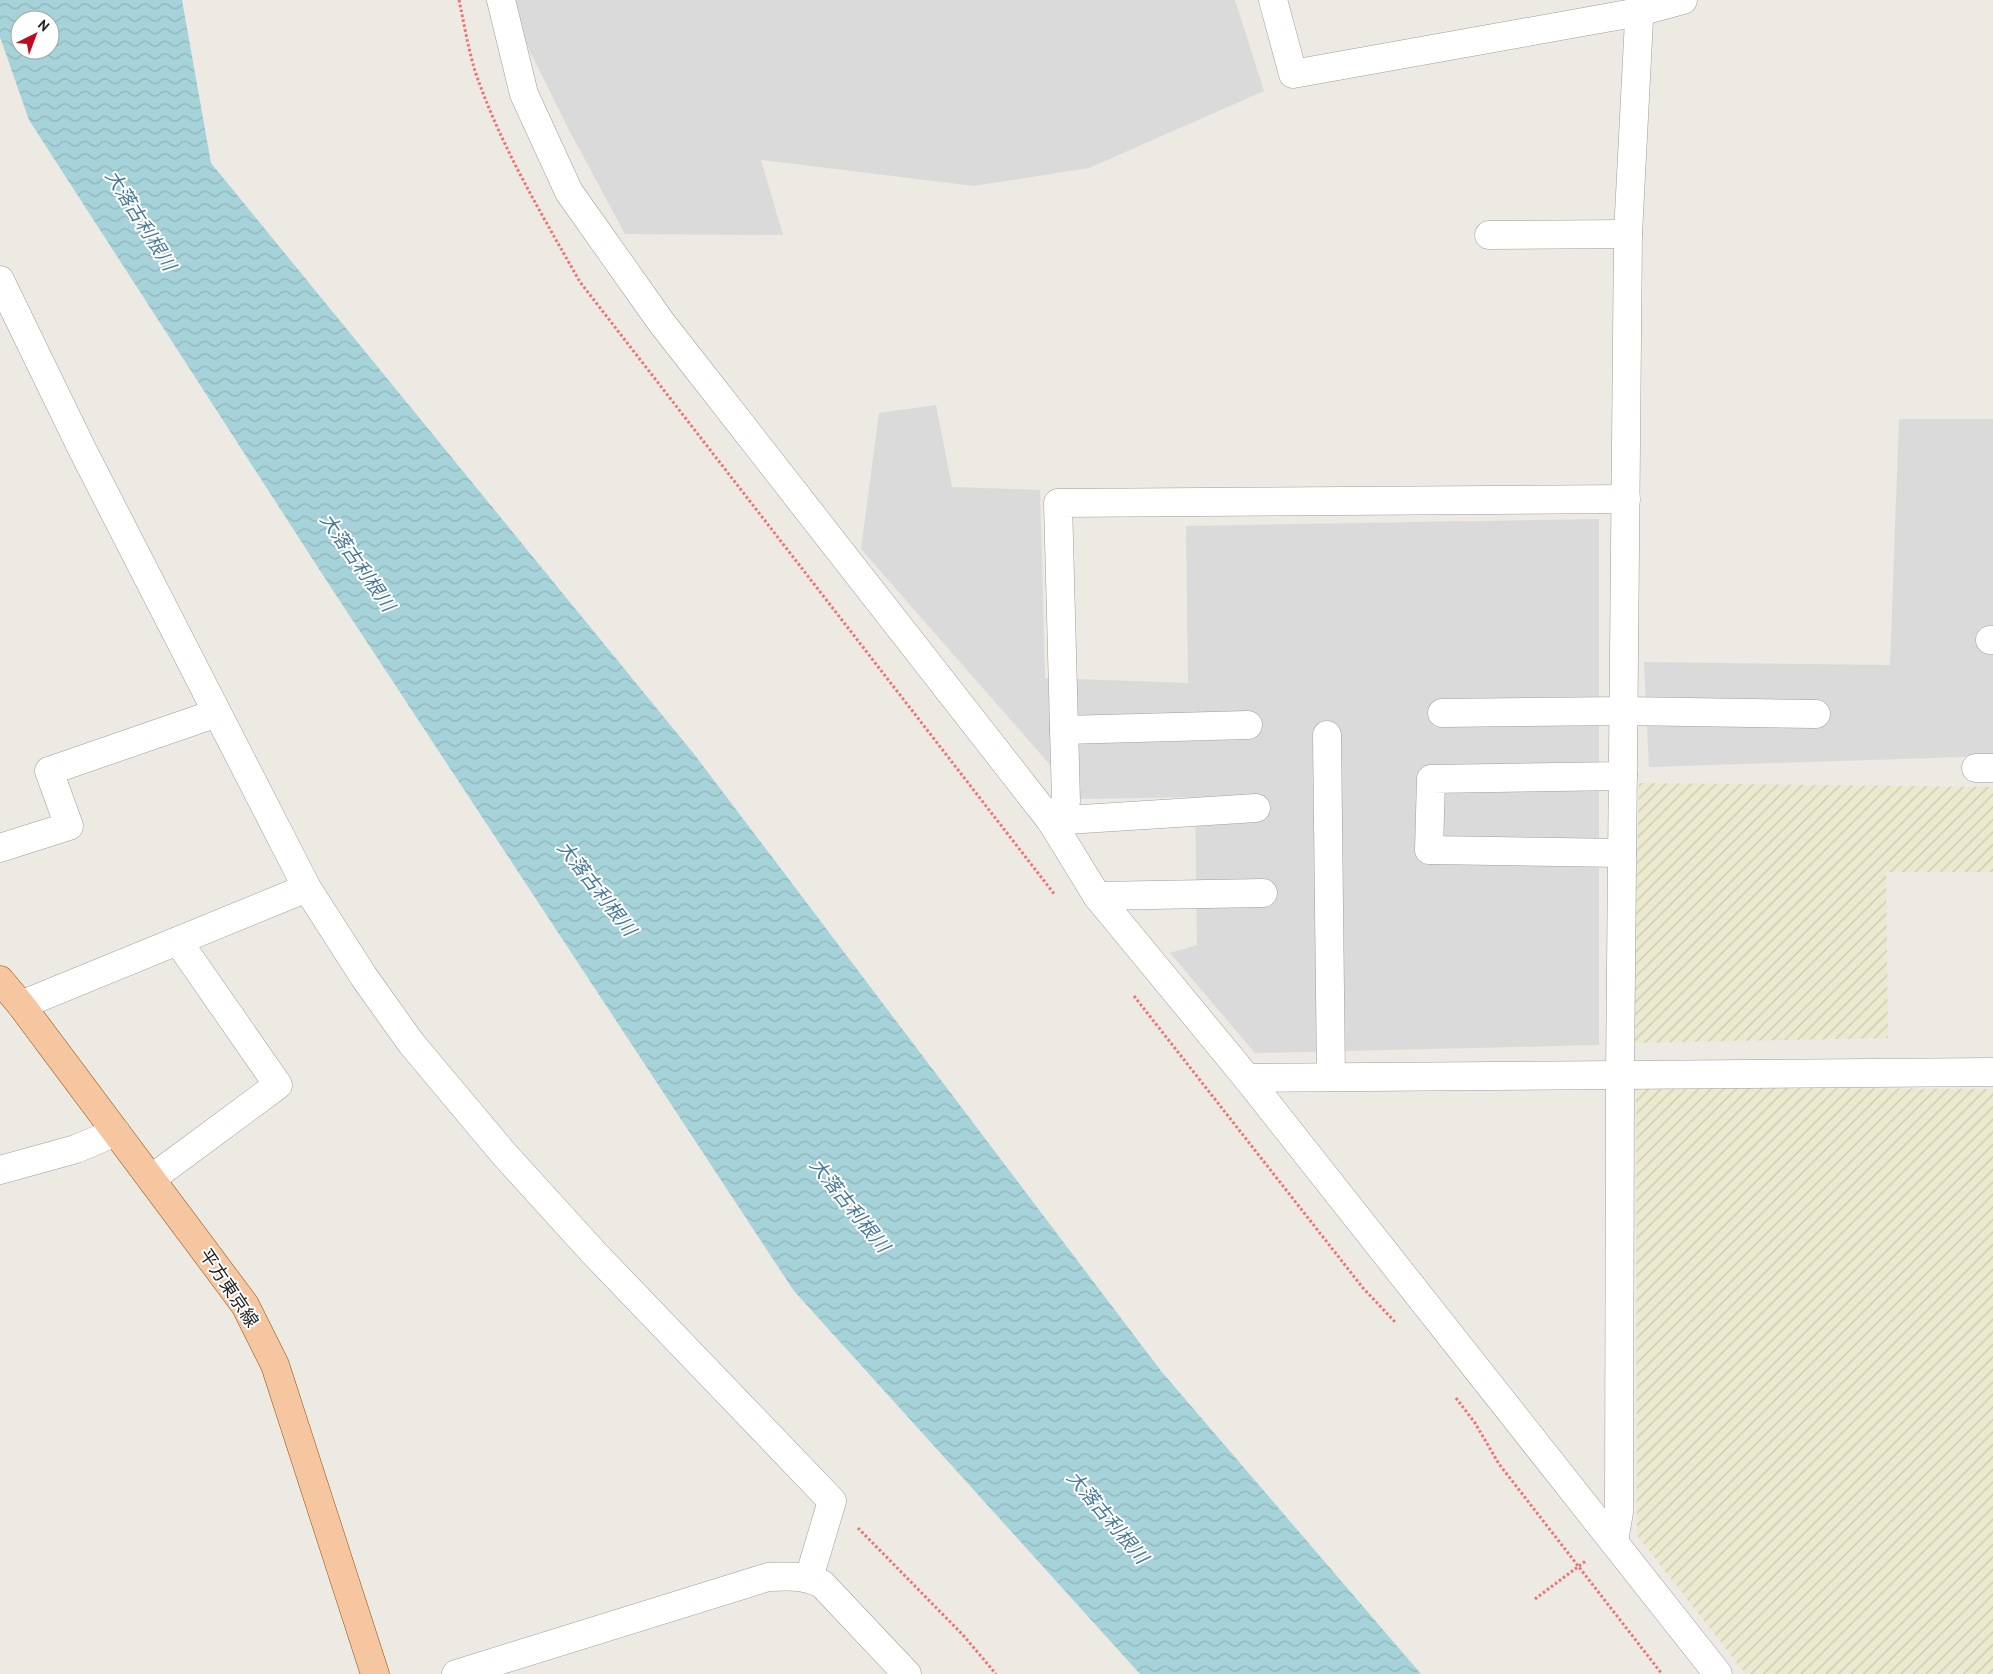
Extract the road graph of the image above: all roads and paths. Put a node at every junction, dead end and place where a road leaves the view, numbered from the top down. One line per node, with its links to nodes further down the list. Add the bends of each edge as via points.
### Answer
1 (501, 0): 18 (street, via 524,94 569,192 661,322)
2 (1273, 0): 4 (street, via 1293,74)
3 (1683, 0): 4 (street)
4 (1640, 6): 5 (street)
5 (1628, 234): 6 (street); 8 (street)
6 (1489, 236)
7 (0, 280): 10 (street)
8 (1626, 499): 9 (street); 14 (street, via 1058,503)
9 (1624, 711): 11 (street); 12 (street); 16 (street)
10 (217, 713): 19 (street, via 50,772 69,826); 21 (street)
11 (1442, 713)
12 (1816, 714)
13 (1248, 725): 14 (street)
14 (1064, 730): 18 (street, via 1066,802)
15 (1328, 735): 29 (street)
16 (1623, 776): 20 (street); 20 (street, via 1431,779 1429,850)
17 (1256, 808): 18 (street)
18 (1051, 821): 23 (street)
19 (0, 848)
20 (1622, 853): 28 (street)
21 (306, 888): 24 (street); 34 (street, via 411,1043 504,1154)
22 (1263, 893): 23 (street)
23 (1098, 896): 30 (street)
24 (178, 941): 26 (street); 33 (street, via 278,1085)
25 (0, 980): 26 (main road, 平方東京線)
26 (21, 1005): 31 (main road, 平方東京線)
27 (1993, 1072): 28 (street)
28 (1620, 1075): 29 (street); 35 (street, via 1619,1512)
29 (1331, 1077): 30 (street)
30 (1247, 1078): 35 (street)
31 (116, 1132): 32 (street, via 76,1150); 33 (main road, 平方東京線)
32 (0, 1170)
33 (151, 1179): 39 (main road, 平方東京線, via 245,1305 275,1364)
34 (832, 1501): 37 (street); 42 (path, via 963,1635)
35 (1614, 1541): 43 (street)
36 (1579, 1566): 38 (path)
37 (809, 1578): 40 (street, via 793,1575 768,1577); 41 (street, via 822,1584)
38 (1535, 1599)
39 (375, 1674)
40 (456, 1674)
41 (907, 1674)
42 (996, 1674)
43 (1718, 1674)

